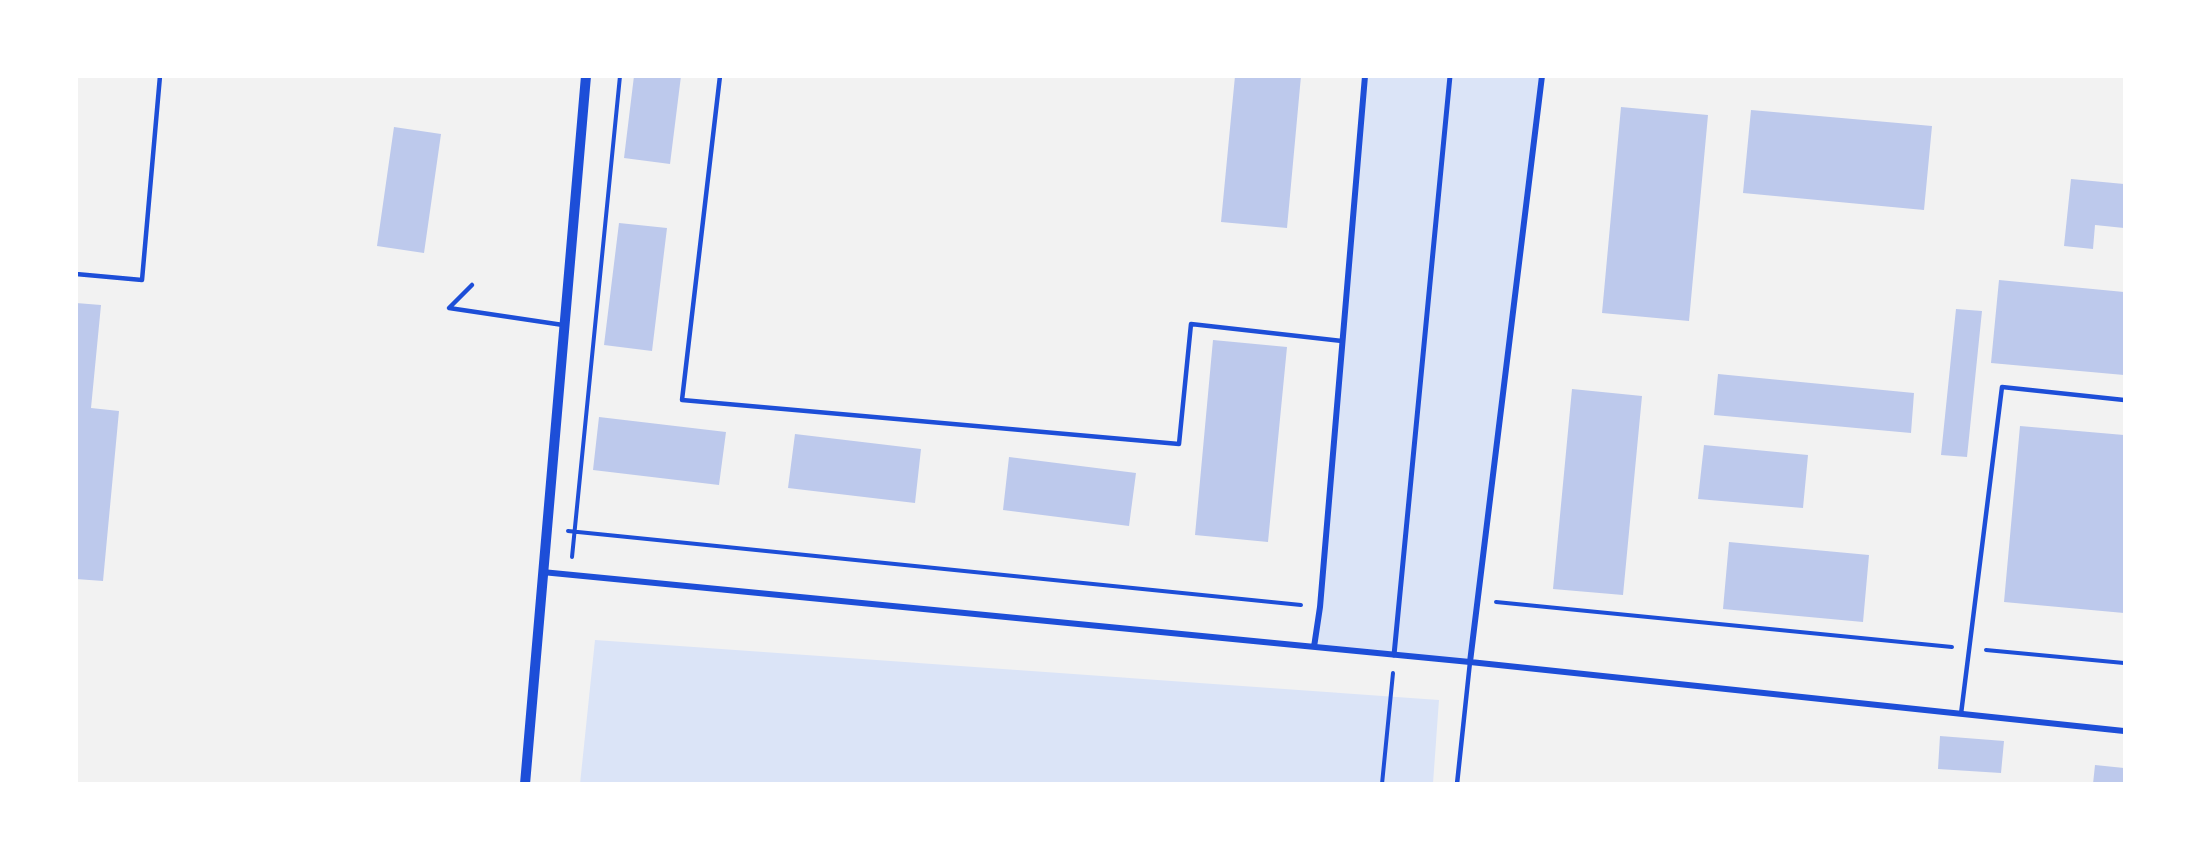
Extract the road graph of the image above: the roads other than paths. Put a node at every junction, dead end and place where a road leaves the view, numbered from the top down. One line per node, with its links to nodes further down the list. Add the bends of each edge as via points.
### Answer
1 (160, 76): 7 (lane, via 142,280)
2 (586, 76): 9 (street)
3 (720, 76): 10 (lane, via 682,400 1179,444 1191,324)
4 (1365, 76): 10 (street)
5 (1450, 76): 14 (street)
6 (1542, 76): 15 (street)
7 (76, 274)
8 (472, 285): 9 (lane, via 449,308)
9 (563, 325): 12 (street)
10 (1342, 341): 13 (street)
11 (2124, 399): 16 (lane, via 2002,387)
12 (541, 572): 13 (street); 18 (street)
13 (1314, 647): 14 (street)
14 (1394, 655): 15 (street)
15 (1470, 662): 16 (street); 19 (lane)
16 (1961, 714): 17 (street)
17 (2124, 731)
18 (525, 783)
19 (1457, 783)

